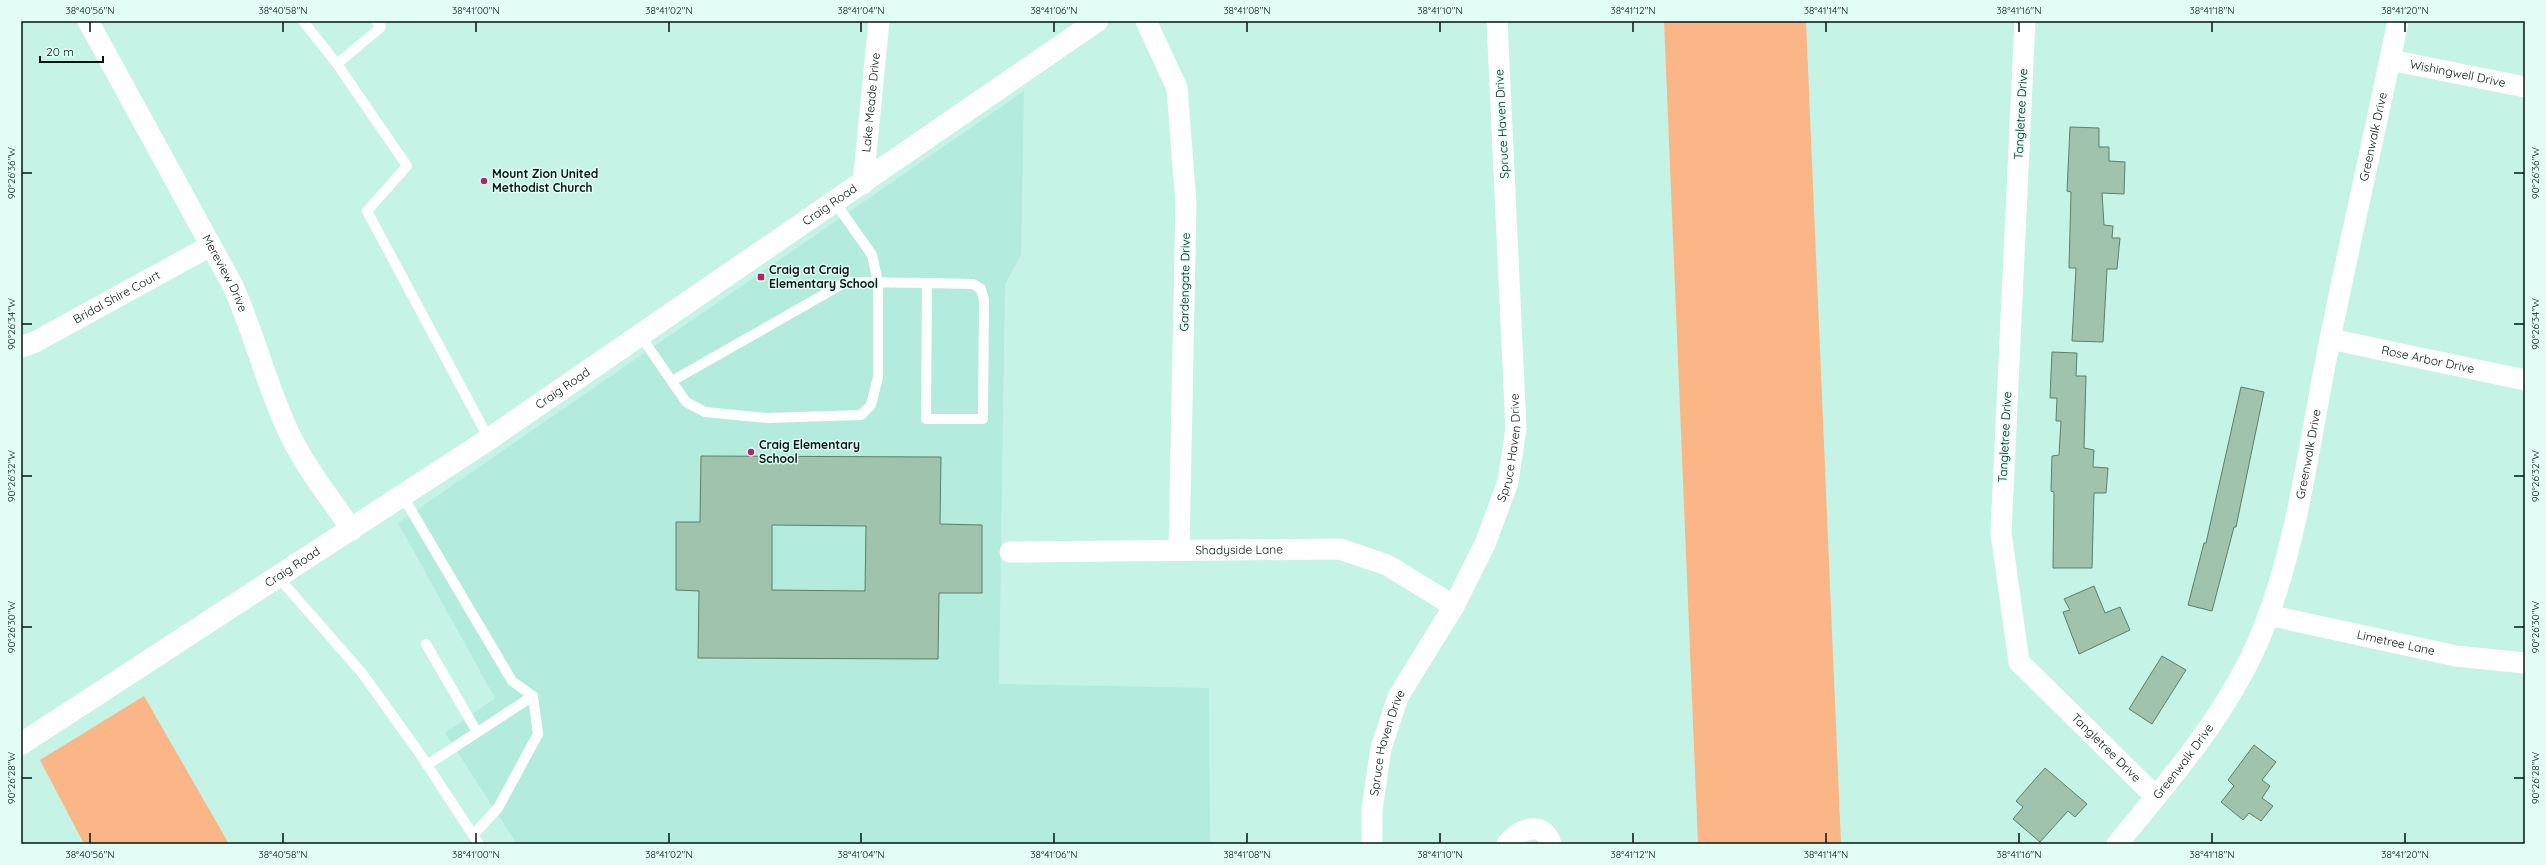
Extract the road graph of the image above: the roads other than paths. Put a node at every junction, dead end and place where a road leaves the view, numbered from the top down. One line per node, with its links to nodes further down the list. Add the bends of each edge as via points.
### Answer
1 (88, 21): 15 (street, Mereview Drive)
2 (303, 21): 11 (lane)
3 (376, 21): 11 (lane, via 381,27)
4 (879, 21): 13 (street, Lake Meade Drive)
5 (1097, 21): 13 (main road, Craig Road)
6 (1146, 21): 26 (street, Gardengate Drive, via 1177,88 1186,204)
7 (1497, 21): 29 (street, Spruce Haven Drive, via 1516,428 1508,482 1485,544)
8 (2025, 21): 37 (street, Tangletree Drive, via 2001,532 2019,662)
9 (2398, 21): 10 (street, Greenwalk Drive)
10 (2390, 60): 12 (street, Wishingwell Drive); 19 (street, Greenwalk Drive)
11 (337, 64): 23 (lane, via 407,166 367,211)
12 (2525, 87)
13 (863, 184): 14 (main road, Craig Road)
14 (834, 201): 16 (lane, via 872,255); 18 (main road, Craig Road)
15 (210, 246): 20 (street, Bridal Shire Court); 25 (street, Mereview Drive, via 249,322 285,424 304,460)
16 (878, 282): 17 (lane); 22 (lane, via 846,282); 22 (lane, via 878,377 871,405 861,416 766,418 705,412 686,402)
17 (927, 283): 17 (lane, via 926,419 982,419 984,300 981,289 974,284)
18 (640, 335): 22 (lane); 23 (main road, Craig Road)
19 (2330, 339): 21 (street, Rose Arbor Drive); 30 (street, Greenwalk Drive, via 2286,559)
20 (22, 348)
21 (2525, 380)
22 (672, 382)
23 (489, 439): 24 (main road, Craig Road)
24 (402, 495): 25 (main road, Craig Road); 33 (lane, via 512,681)
25 (352, 530): 28 (main road, Craig Road)
26 (1179, 550): 27 (street, Shadyside Lane); 29 (street, Shadyside Lane, via 1340,549 1387,565)
27 (1010, 552)
28 (278, 577): 35 (main road, Craig Road); 36 (lane, via 362,674)
29 (1454, 606): 40 (street, Spruce Haven Drive, via 1398,697 1381,748 1372,810)
30 (2268, 615): 32 (street, Limetree Lane, via 2449,655); 37 (street, Greenwalk Drive, via 2252,654 2212,726)
31 (426, 644): 34 (lane)
32 (2525, 663)
33 (533, 696): 34 (lane); 38 (lane, via 538,734 498,808)
34 (477, 732): 36 (lane)
35 (21, 744)
36 (427, 765): 38 (lane)
37 (2156, 796): 43 (street, Greenwalk Drive)
38 (474, 834): 39 (lane)
39 (479, 844)
40 (1372, 844)
41 (1507, 844): 42 (street, via 1524,829 1540,829 1549,835)
42 (1552, 844)
43 (2117, 844)

